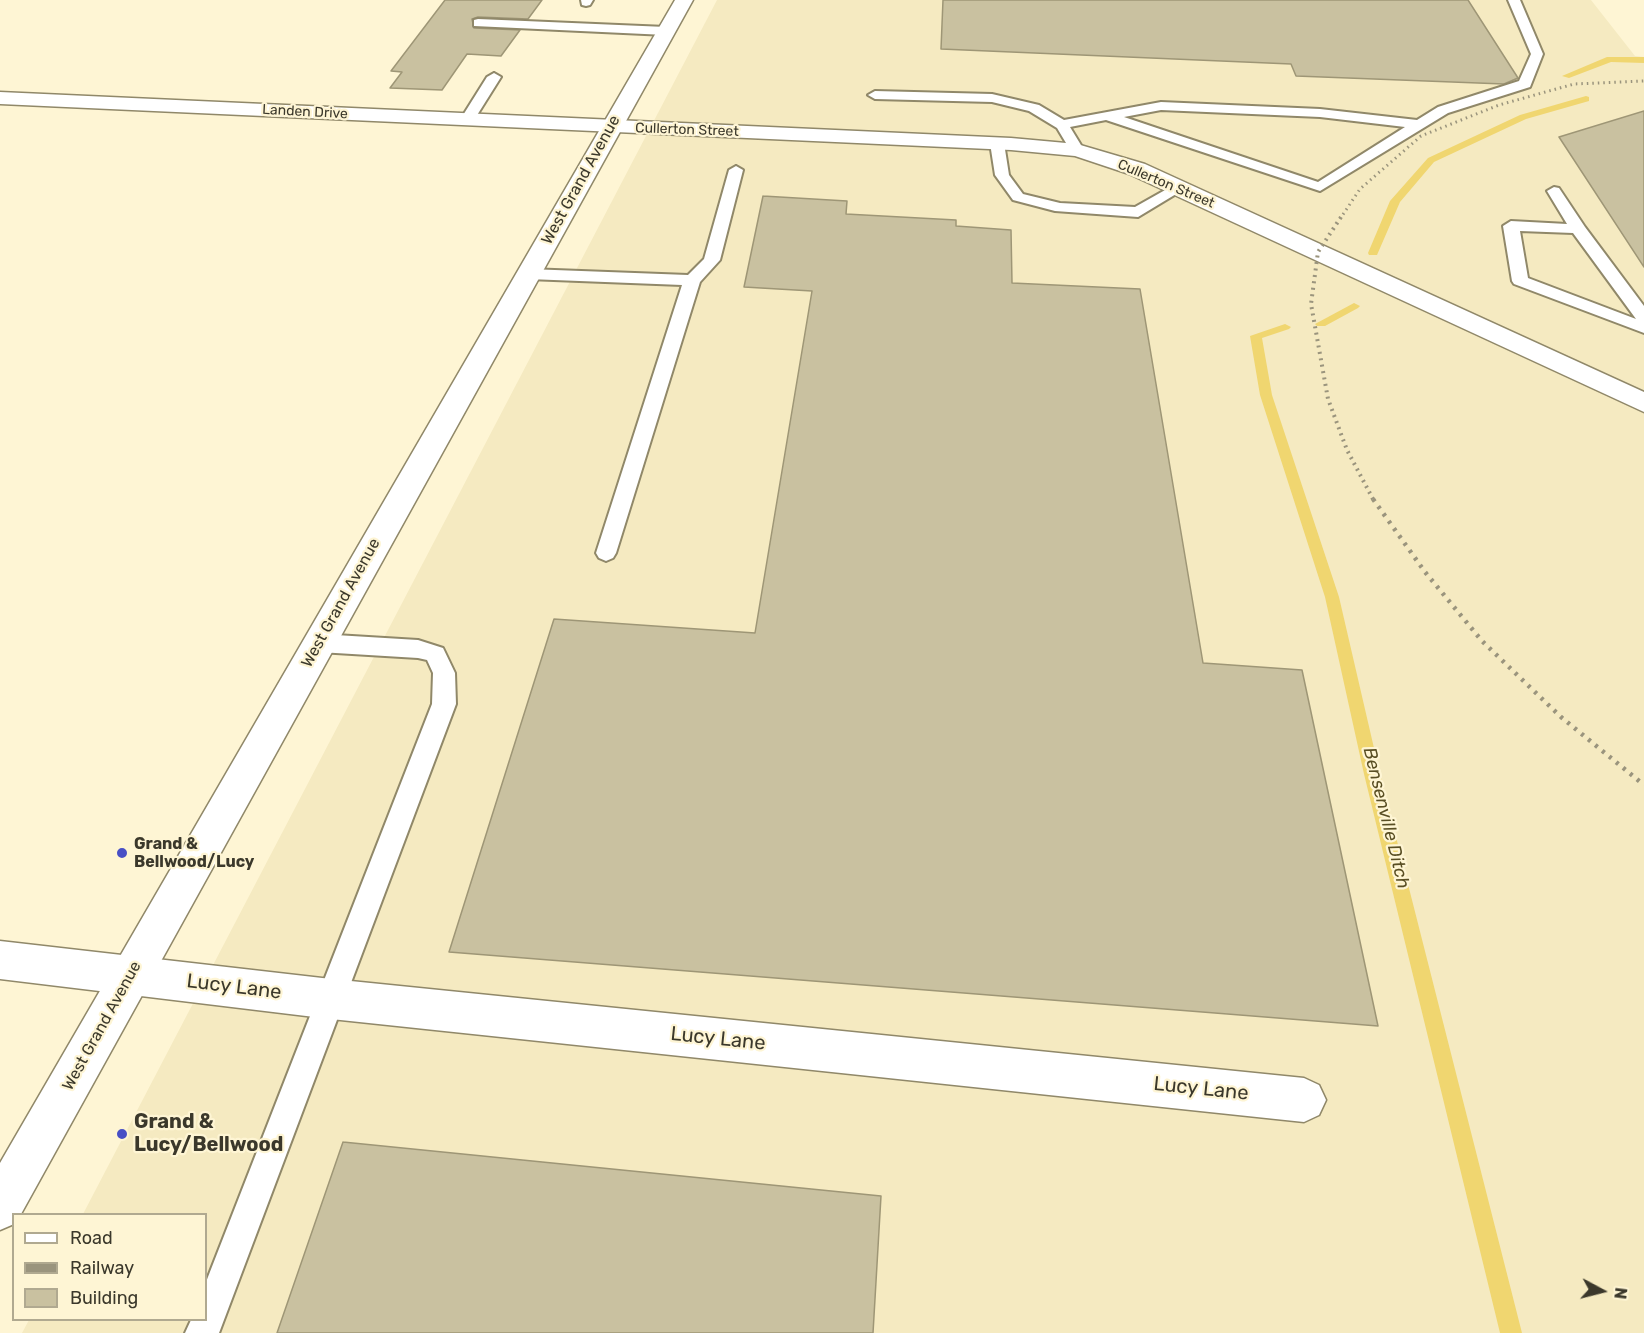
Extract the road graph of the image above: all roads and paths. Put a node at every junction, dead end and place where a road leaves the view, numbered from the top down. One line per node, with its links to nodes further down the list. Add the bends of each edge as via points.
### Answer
1 (684, 0): 4 (street, West Grand Avenue)
2 (1514, 0): 10 (lane, via 1537,54 1525,84 1443,110)
3 (478, 23): 4 (lane)
4 (666, 31): 12 (street, West Grand Avenue)
5 (494, 77): 9 (lane)
6 (876, 95): 11 (lane, via 992,98 1034,108)
7 (0, 98): 9 (street, Landen Drive)
8 (1107, 116): 10 (lane, via 1161,106 1320,113); 10 (lane, via 1320,186); 11 (lane)
9 (467, 120): 12 (street, Landen Drive)
10 (1420, 124)
11 (1062, 125): 14 (lane)
12 (611, 127): 13 (street, Cullerton Street); 19 (street, West Grand Avenue)
13 (997, 143): 14 (street, Cullerton Street); 16 (lane, via 1002,175 1018,197 1060,208 1138,212)
14 (1077, 150): 16 (street, Cullerton Street, via 1137,169)
15 (736, 170): 20 (lane, via 712,260)
16 (1179, 188): 23 (street, Cullerton Street)
17 (1554, 191): 18 (lane)
18 (1578, 229): 21 (lane); 22 (lane, via 1511,226 1520,281)
19 (528, 274): 20 (lane); 25 (street, West Grand Avenue)
20 (692, 280): 24 (lane)
21 (1644, 318)
22 (1644, 328)
23 (1644, 403)
24 (606, 553)
25 (319, 643): 27 (street, West Grand Avenue); 28 (lane, via 418,649 435,654 444,673 444,704)
26 (0, 960): 27 (street, Lucy Lane)
27 (132, 974): 28 (street, Lucy Lane); 30 (street, West Grand Avenue)
28 (331, 999): 29 (street, Lucy Lane); 31 (lane)
29 (1304, 1100)
30 (0, 1207)
31 (207, 1320)

